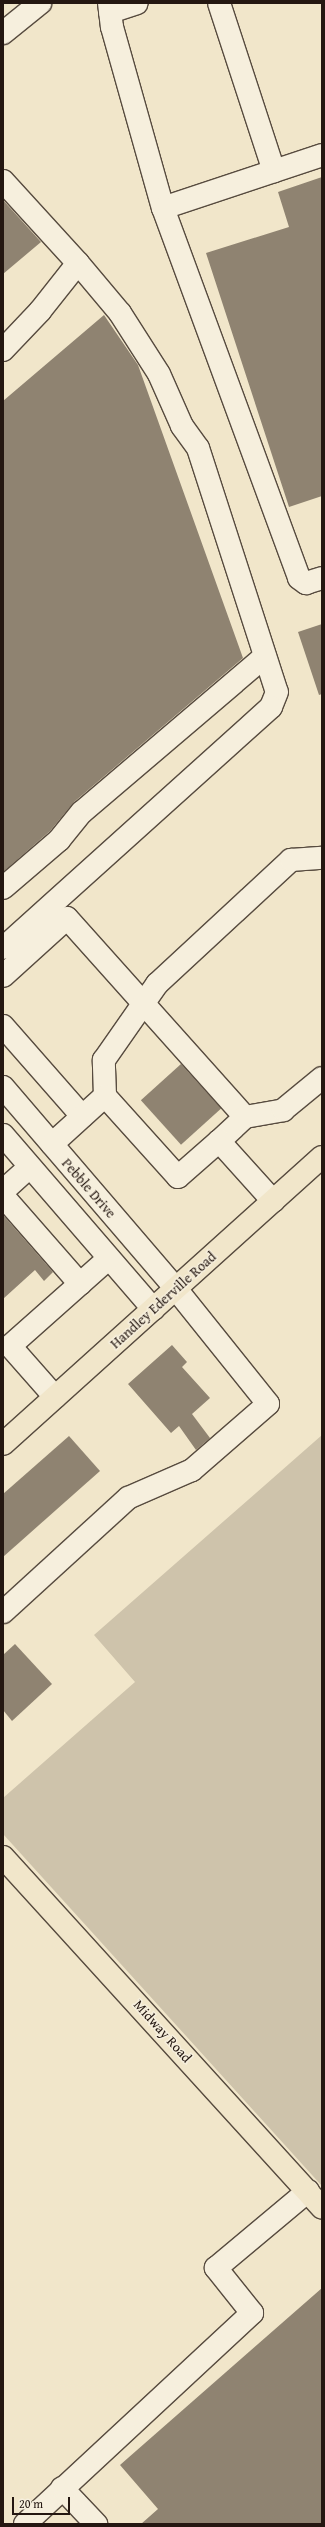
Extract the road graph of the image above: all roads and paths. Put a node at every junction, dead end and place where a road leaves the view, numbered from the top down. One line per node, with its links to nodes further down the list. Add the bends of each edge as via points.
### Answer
1 (40, 3): 5 (street)
2 (136, 3): 4 (street)
3 (219, 3): 7 (street)
4 (110, 7): 9 (street)
5 (3, 33)
6 (322, 155): 7 (street)
7 (274, 171): 9 (street)
8 (3, 181): 10 (street)
9 (163, 208): 12 (street, via 299,578 306,583)
10 (78, 263): 11 (street, via 40,311); 13 (street, via 120,313 159,374 182,426 198,448)
11 (3, 350)
12 (322, 578)
13 (266, 656): 15 (street, via 82,812 59,840); 16 (street, via 277,692 271,707)
14 (322, 858): 18 (street, via 291,860 157,984)
15 (3, 888)
16 (3, 948)
17 (3, 976): 18 (street, via 67,918)
18 (142, 1002): 22 (street, via 104,1060); 25 (street)
19 (3, 1026): 24 (street)
20 (322, 1078): 25 (street, via 283,1110)
21 (3, 1087): 23 (street, Pebble Drive)
22 (105, 1096): 24 (street); 27 (street, via 178,1177)
23 (27, 1115): 26 (street); 28 (street, Pebble Drive)
24 (82, 1116): 28 (street)
25 (245, 1117): 27 (street)
26 (4, 1136): 30 (street)
27 (219, 1141): 34 (street)
28 (52, 1144): 33 (street, Pebble Drive)
29 (322, 1157): 34 (main road, Handley Ederville Road)
30 (30, 1167): 31 (street); 35 (street)
31 (3, 1191)
32 (3, 1196): 37 (street)
33 (96, 1196): 35 (street); 38 (street, Pebble Drive)
34 (274, 1201): 38 (main road, Handley Ederville Road)
35 (73, 1217): 36 (street)
36 (109, 1258): 37 (street); 39 (street)
37 (80, 1284): 40 (street, via 10,1346)
38 (176, 1289): 39 (main road, Handley Ederville Road); 42 (street, Pebble Drive, via 268,1404 192,1470 128,1498)
39 (153, 1309): 40 (main road, Handley Ederville Road)
40 (55, 1397): 41 (main road, Handley Ederville Road)
41 (3, 1444)
42 (3, 1612)
43 (3, 1857): 44 (main road, Midway Road)
44 (308, 2190): 45 (main road, Midway Road); 46 (street, via 216,2268 252,2314)
45 (322, 2207)
46 (62, 2488): 47 (street); 48 (street)
47 (25, 2524)
48 (96, 2524)

